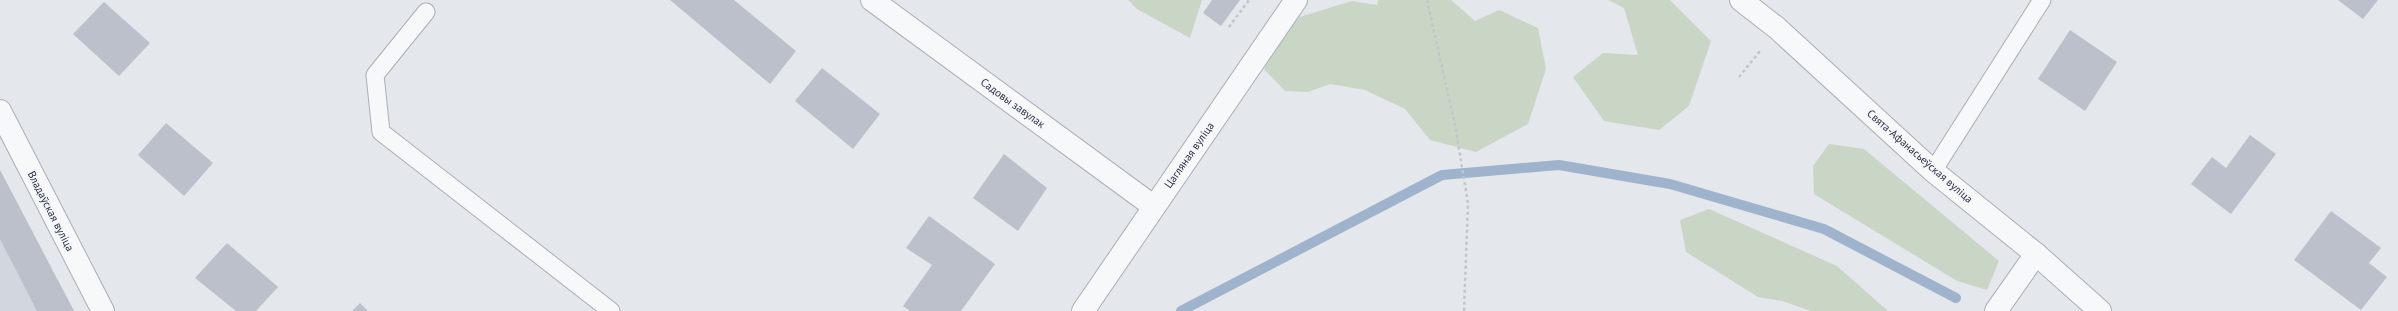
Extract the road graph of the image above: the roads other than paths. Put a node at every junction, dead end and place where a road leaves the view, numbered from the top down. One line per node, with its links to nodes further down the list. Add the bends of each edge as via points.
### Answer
1 (872, 0): 8 (street, Садовы завулак)
2 (1296, 0): 8 (street, Цагляная вуліца)
3 (2042, 0): 7 (lane)
4 (1754, 4): 7 (street, Свята-Афанасьеўская вуліца)
5 (426, 12): 11 (lane, via 375,75 382,132)
6 (0, 110): 10 (street, Владаўская вуліца)
7 (1933, 171): 9 (street, Свята-Афанасьеўская вуліца)
8 (1153, 206): 12 (street, Цагляная вуліца)
9 (2036, 254): 13 (street); 14 (street, Свята-Афанасьеўская вуліца)
10 (103, 311)
11 (611, 311)
12 (1083, 311)
13 (1996, 311)
14 (2100, 311)

